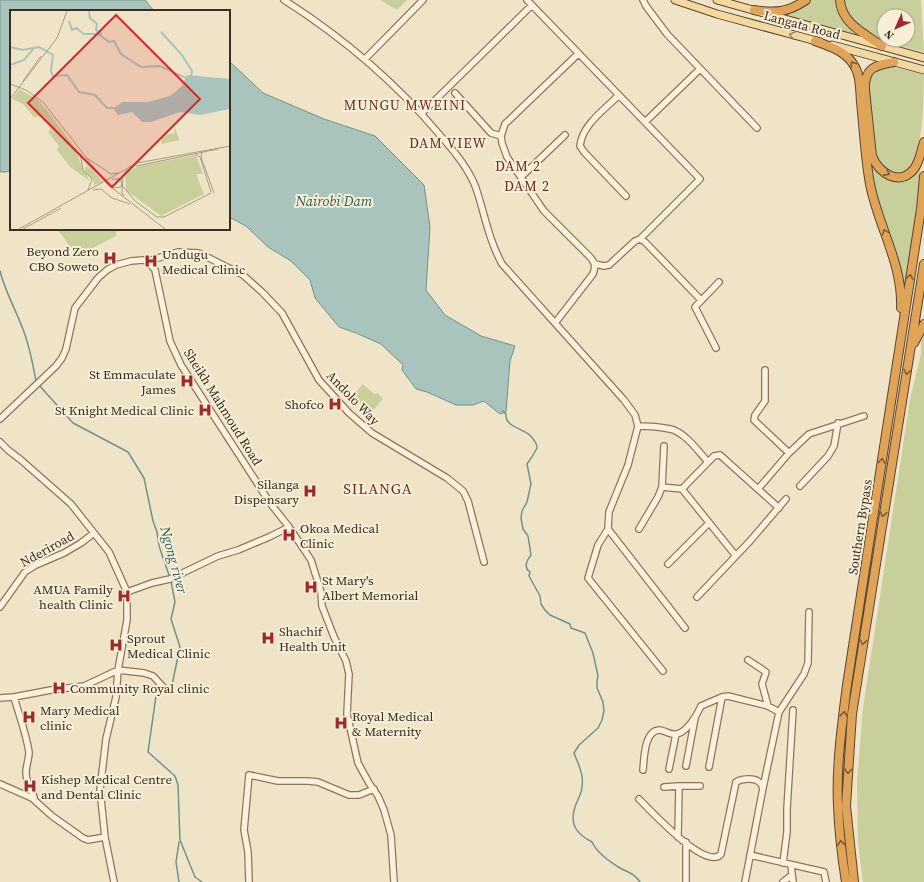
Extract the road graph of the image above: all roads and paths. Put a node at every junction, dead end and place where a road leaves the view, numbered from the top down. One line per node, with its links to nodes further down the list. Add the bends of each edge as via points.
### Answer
1 (284, 0): 17 (street, via 315,20)
2 (422, 0): 17 (street)
3 (527, 0): 9 (street)
4 (643, 0): 19 (street, via 666,34)
5 (675, 0): 11 (main road, Langata Road, one-way to 5)
6 (718, 0): 10 (main road, Langata Road)
7 (806, 0): 10 (highway, via 784,11)
8 (840, 0): 12 (highway, via 842,11 848,20)
9 (532, 6): 15 (street); 23 (street)
10 (754, 10): 13 (main road, Langata Road)
11 (815, 41): 18 (main road, Langata Road); 42 (highway, one-way to 11, via 901,286 870,186 859,76 845,54)
12 (876, 42)
13 (876, 44)
14 (889, 48): 16 (main road, Langata Road)
15 (578, 54): 22 (street); 27 (street, via 505,124)
16 (924, 58)
17 (365, 59): 23 (street)
18 (894, 62): 20 (main road, Langata Road); 28 (highway, one-way to 28, via 878,65 869,72 866,79 872,156 875,164 890,176 904,176 915,167)
19 (700, 69): 24 (street); 25 (street)
20 (924, 70)
21 (455, 93): 27 (street, via 490,133)
22 (619, 95): 24 (street); 31 (street, via 589,126 580,146)
23 (422, 113): 38 (street, via 456,154 474,182 494,248 502,264)
24 (646, 122): 32 (street, via 700,179)
25 (757, 128)
26 (565, 135): 30 (street)
27 (501, 136): 30 (street, via 507,157)
28 (924, 142)
29 (924, 176): 42 (highway, Southern Bypass, one-way to 29)
30 (521, 177): 34 (street, via 544,211)
31 (626, 196)
32 (640, 239): 34 (street, via 609,265); 37 (street)
33 (148, 260): 45 (street, via 123,263 110,268 98,278 75,308 62,358); 59 (street, Sheikh Mahmoud Road, via 157,274 170,341 181,364 266,496); 64 (street, Andolo Way, via 178,252 199,253 243,275 262,292 282,312 319,380 349,413 372,433 447,478 463,491)
34 (595, 264): 38 (street, via 593,274)
35 (924, 264): 41 (highway, Southern Bypass)
36 (719, 282): 37 (street)
37 (701, 300): 40 (street, via 695,309)
38 (555, 323): 47 (street, via 624,400)
39 (924, 324): 41 (highway)
40 (716, 348)
41 (910, 350): 111 (highway, Southern Bypass, one-way to 111, via 852,714 846,806)
42 (899, 352): 110 (highway, Southern Bypass, one-way to 42, via 838,805 843,715)
43 (765, 370): 50 (street, via 765,401 754,420)
44 (864, 416): 46 (street)
45 (0, 420)
46 (838, 423): 50 (street, via 809,434); 52 (street, via 832,450)
47 (638, 426): 51 (street, via 678,432); 60 (street, via 628,465 609,512)
48 (0, 442): 62 (street, via 71,504)
49 (664, 446): 53 (street)
50 (789, 453): 55 (street)
51 (708, 462): 54 (street); 55 (street, via 714,456 722,456)
52 (800, 486)
53 (662, 487): 54 (street); 61 (street)
54 (682, 489): 58 (street)
55 (758, 489): 57 (street)
56 (786, 500): 57 (street)
57 (779, 508): 63 (street)
58 (709, 523): 63 (street); 65 (street)
59 (289, 527): 66 (street, via 170,579); 92 (street, Sheikh Mahmoud Road, via 311,560 320,587 322,606 346,660 349,674 347,714 358,763)
60 (608, 529): 70 (street); 73 (street, via 598,545 588,578)
61 (639, 529)
62 (94, 533): 66 (street, via 109,552); 68 (street, Nderiroad, via 64,553 25,572)
63 (736, 556): 67 (street)
64 (484, 562)
65 (668, 564)
66 (127, 592): 72 (street, via 127,620)
67 (697, 597)
68 (0, 607)
69 (809, 612): 80 (street, via 808,663 804,674)
70 (686, 628)
71 (748, 660): 78 (street, via 766,672 762,684)
72 (118, 670): 74 (street, via 153,676); 75 (street, via 84,686); 95 (street, via 116,697 106,739 100,790)
73 (663, 670)
74 (164, 687)
75 (14, 697): 77 (street); 93 (street, via 28,746 26,772 27,782 34,797)
76 (722, 697): 78 (street, via 728,696); 81 (street, via 701,706); 84 (street)
77 (0, 698)
78 (768, 706): 80 (street)
79 (793, 710): 99 (street)
80 (779, 712): 91 (street)
81 (696, 717): 82 (street, via 684,730); 83 (street)
82 (676, 734): 85 (street); 86 (street, via 660,730 650,736)
83 (686, 766)
84 (709, 767)
85 (669, 769)
86 (643, 770)
87 (0, 784): 93 (street)
88 (679, 786): 89 (street); 90 (street); 96 (street)
89 (700, 786)
90 (664, 787)
91 (763, 788): 97 (street, via 759,781 755,780 741,779 736,782 718,858 703,855); 98 (street)
92 (374, 789): 103 (street, via 360,795 349,795 318,782 278,782 249,775 244,830); 104 (street, Sheikh Mahmoud Road, via 384,810 391,835)
93 (32, 798): 95 (street, via 82,838 88,840)
94 (639, 799): 96 (street)
95 (105, 837): 102 (street)
96 (678, 837): 97 (street)
97 (686, 842): 105 (street)
98 (750, 855): 99 (street); 106 (street)
99 (783, 863): 100 (street)
100 (791, 865): 101 (street); 109 (street, via 824,872)
101 (792, 875): 107 (street); 108 (street)
102 (114, 882)
103 (249, 882)
104 (394, 882)
105 (686, 882)
106 (745, 882)
107 (783, 882)
108 (793, 882)
109 (826, 882)
110 (846, 882)
111 (854, 882)

